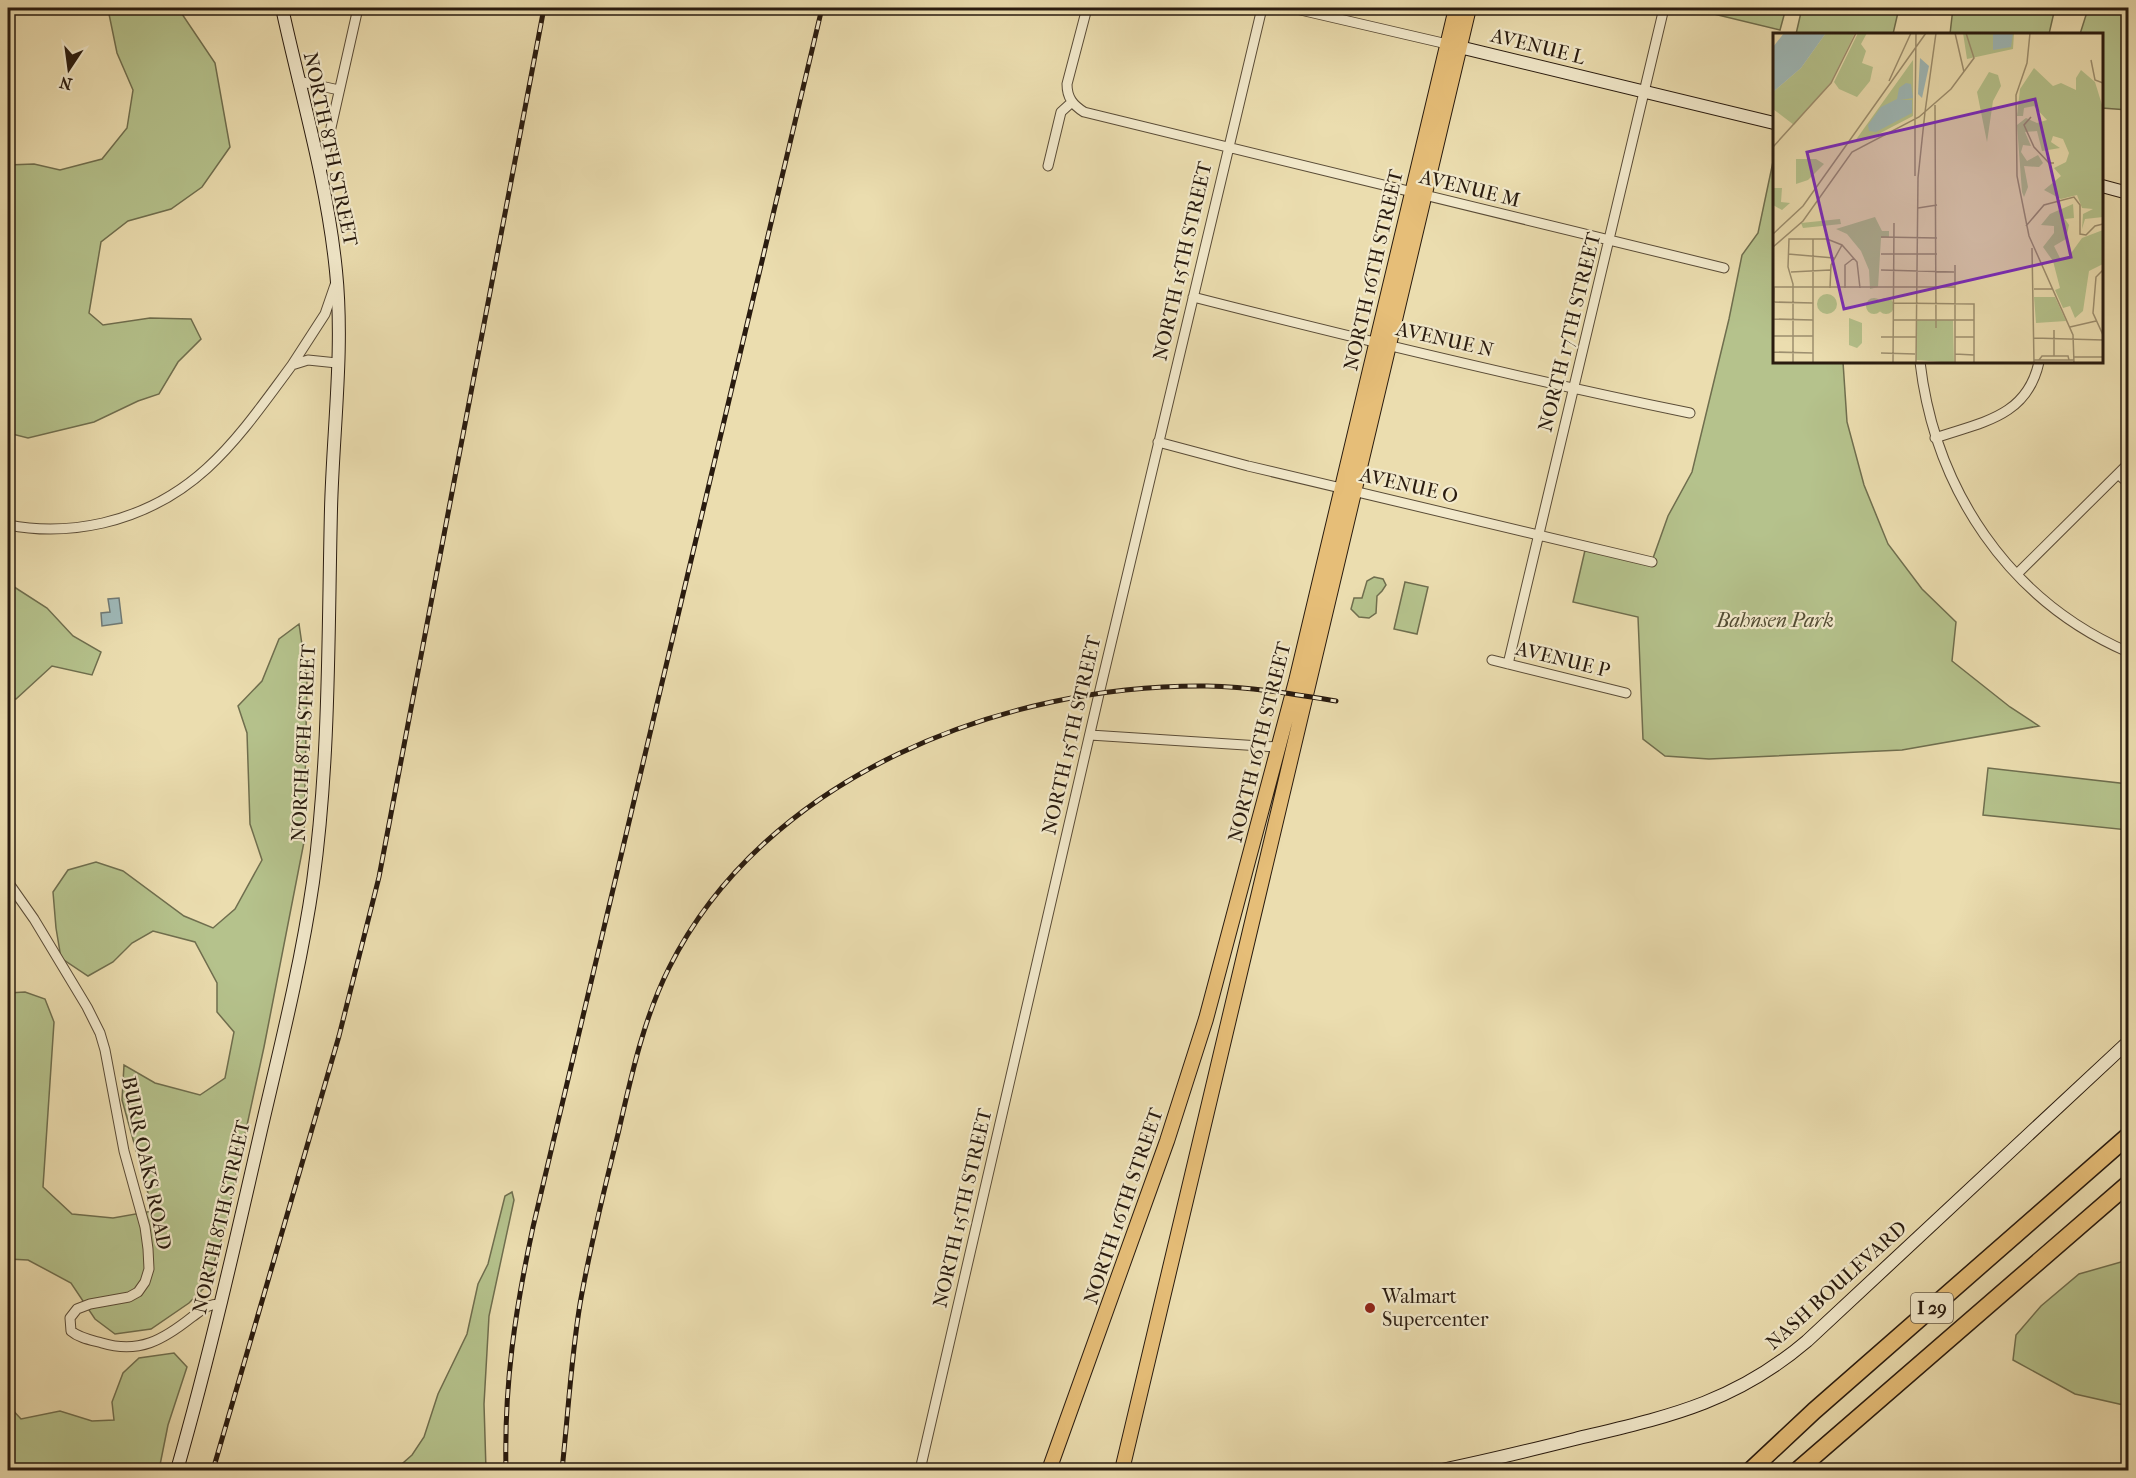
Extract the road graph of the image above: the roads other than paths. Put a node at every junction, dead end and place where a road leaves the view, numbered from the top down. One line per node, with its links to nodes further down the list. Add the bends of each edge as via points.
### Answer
1 (282, 8): 10 (street, NORTH 8TH STREET)
2 (358, 8): 11 (street)
3 (1087, 8): 13 (street, via 1067,84)
4 (1262, 8): 15 (street, NORTH 15TH STREET)
5 (1292, 8): 9 (street, AVENUE L)
6 (1456, 8): 9 (main road, NORTH 16TH STREET)
7 (1469, 8): 9 (main road, NORTH 16TH STREET)
8 (1664, 8): 12 (street, NORTH 17TH STREET)
9 (1453, 45): 12 (street, AVENUE L); 20 (main road, NORTH 16TH STREET)
10 (298, 81): 11 (street); 17 (street, NORTH 8TH STREET)
11 (339, 90): 17 (street)
12 (1644, 92): 14 (street, AVENUE L); 21 (street, NORTH 17TH STREET)
13 (1072, 102): 15 (street, AVENUE M, via 1084,112 1107,119); 16 (street, via 1060,112)
14 (1773, 123)
15 (1228, 147): 20 (street, AVENUE M); 24 (street, NORTH 15TH STREET)
16 (1048, 166)
17 (321, 175): 23 (street, NORTH 8TH STREET)
18 (2103, 186): 19 (street)
19 (2128, 193)
20 (1418, 194): 21 (street, AVENUE M); 25 (main road, NORTH 16TH STREET)
21 (1608, 240): 22 (street, AVENUE M); 30 (street, NORTH 17TH STREET)
22 (1724, 268)
23 (336, 280): 26 (street, NORTH 8TH STREET); 29 (street, via 325,314)
24 (1193, 297): 25 (street, AVENUE N); 33 (street, NORTH 15TH STREET)
25 (1382, 343): 30 (street, AVENUE N); 37 (main road, NORTH 16TH STREET)
26 (337, 363): 29 (street, via 308,360); 52 (street, NORTH 8TH STREET, via 328,676 314,870 300,960)
27 (1920, 363): 32 (street)
28 (2040, 363): 32 (street, via 2028,391 2006,413)
29 (292, 365): 38 (street, via 218,458 154,506 111,521 69,528)
30 (1573, 388): 31 (street, AVENUE N); 39 (street, NORTH 17TH STREET)
31 (1690, 413)
32 (1935, 438): 41 (street, via 1963,502 1980,530)
33 (1158, 442): 37 (street, AVENUE O); 46 (street, NORTH 15TH STREET)
34 (2128, 464): 35 (street)
35 (2119, 475): 36 (street); 41 (street)
36 (2128, 483)
37 (1348, 489): 39 (street, AVENUE O); 47 (main road, NORTH 16TH STREET); 56 (main road, NORTH 16TH STREET)
38 (8, 525)
39 (1539, 535): 40 (street, AVENUE O); 44 (street, NORTH 17TH STREET)
40 (1652, 562)
41 (2017, 574): 42 (street, via 2072,621)
42 (2128, 652)
43 (1492, 660): 44 (street, AVENUE P)
44 (1508, 664): 45 (street, AVENUE P)
45 (1626, 693)
46 (1090, 735): 47 (street); 54 (street, NORTH 15TH STREET)
47 (1277, 747): 55 (main road, NORTH 16TH STREET, via 1198,1045)
48 (8, 882): 52 (street, BURR OAKS ROAD, via 100,1033 124,1151 145,1227 149,1269 142,1288 129,1297 77,1309 70,1318 71,1331 111,1346 145,1346 211,1304)
49 (2128, 1042): 57 (street, NASH BOULEVARD, via 1807,1341 1769,1371 1722,1397 1666,1417)
50 (2128, 1136): 58 (highway, I 29)
51 (2128, 1184): 59 (highway, I 29)
52 (221, 1304): 53 (street, NORTH 8TH STREET)
53 (177, 1470)
54 (920, 1470)
55 (1049, 1470)
56 (1122, 1470)
57 (1442, 1470)
58 (1751, 1470)
59 (1798, 1470)

